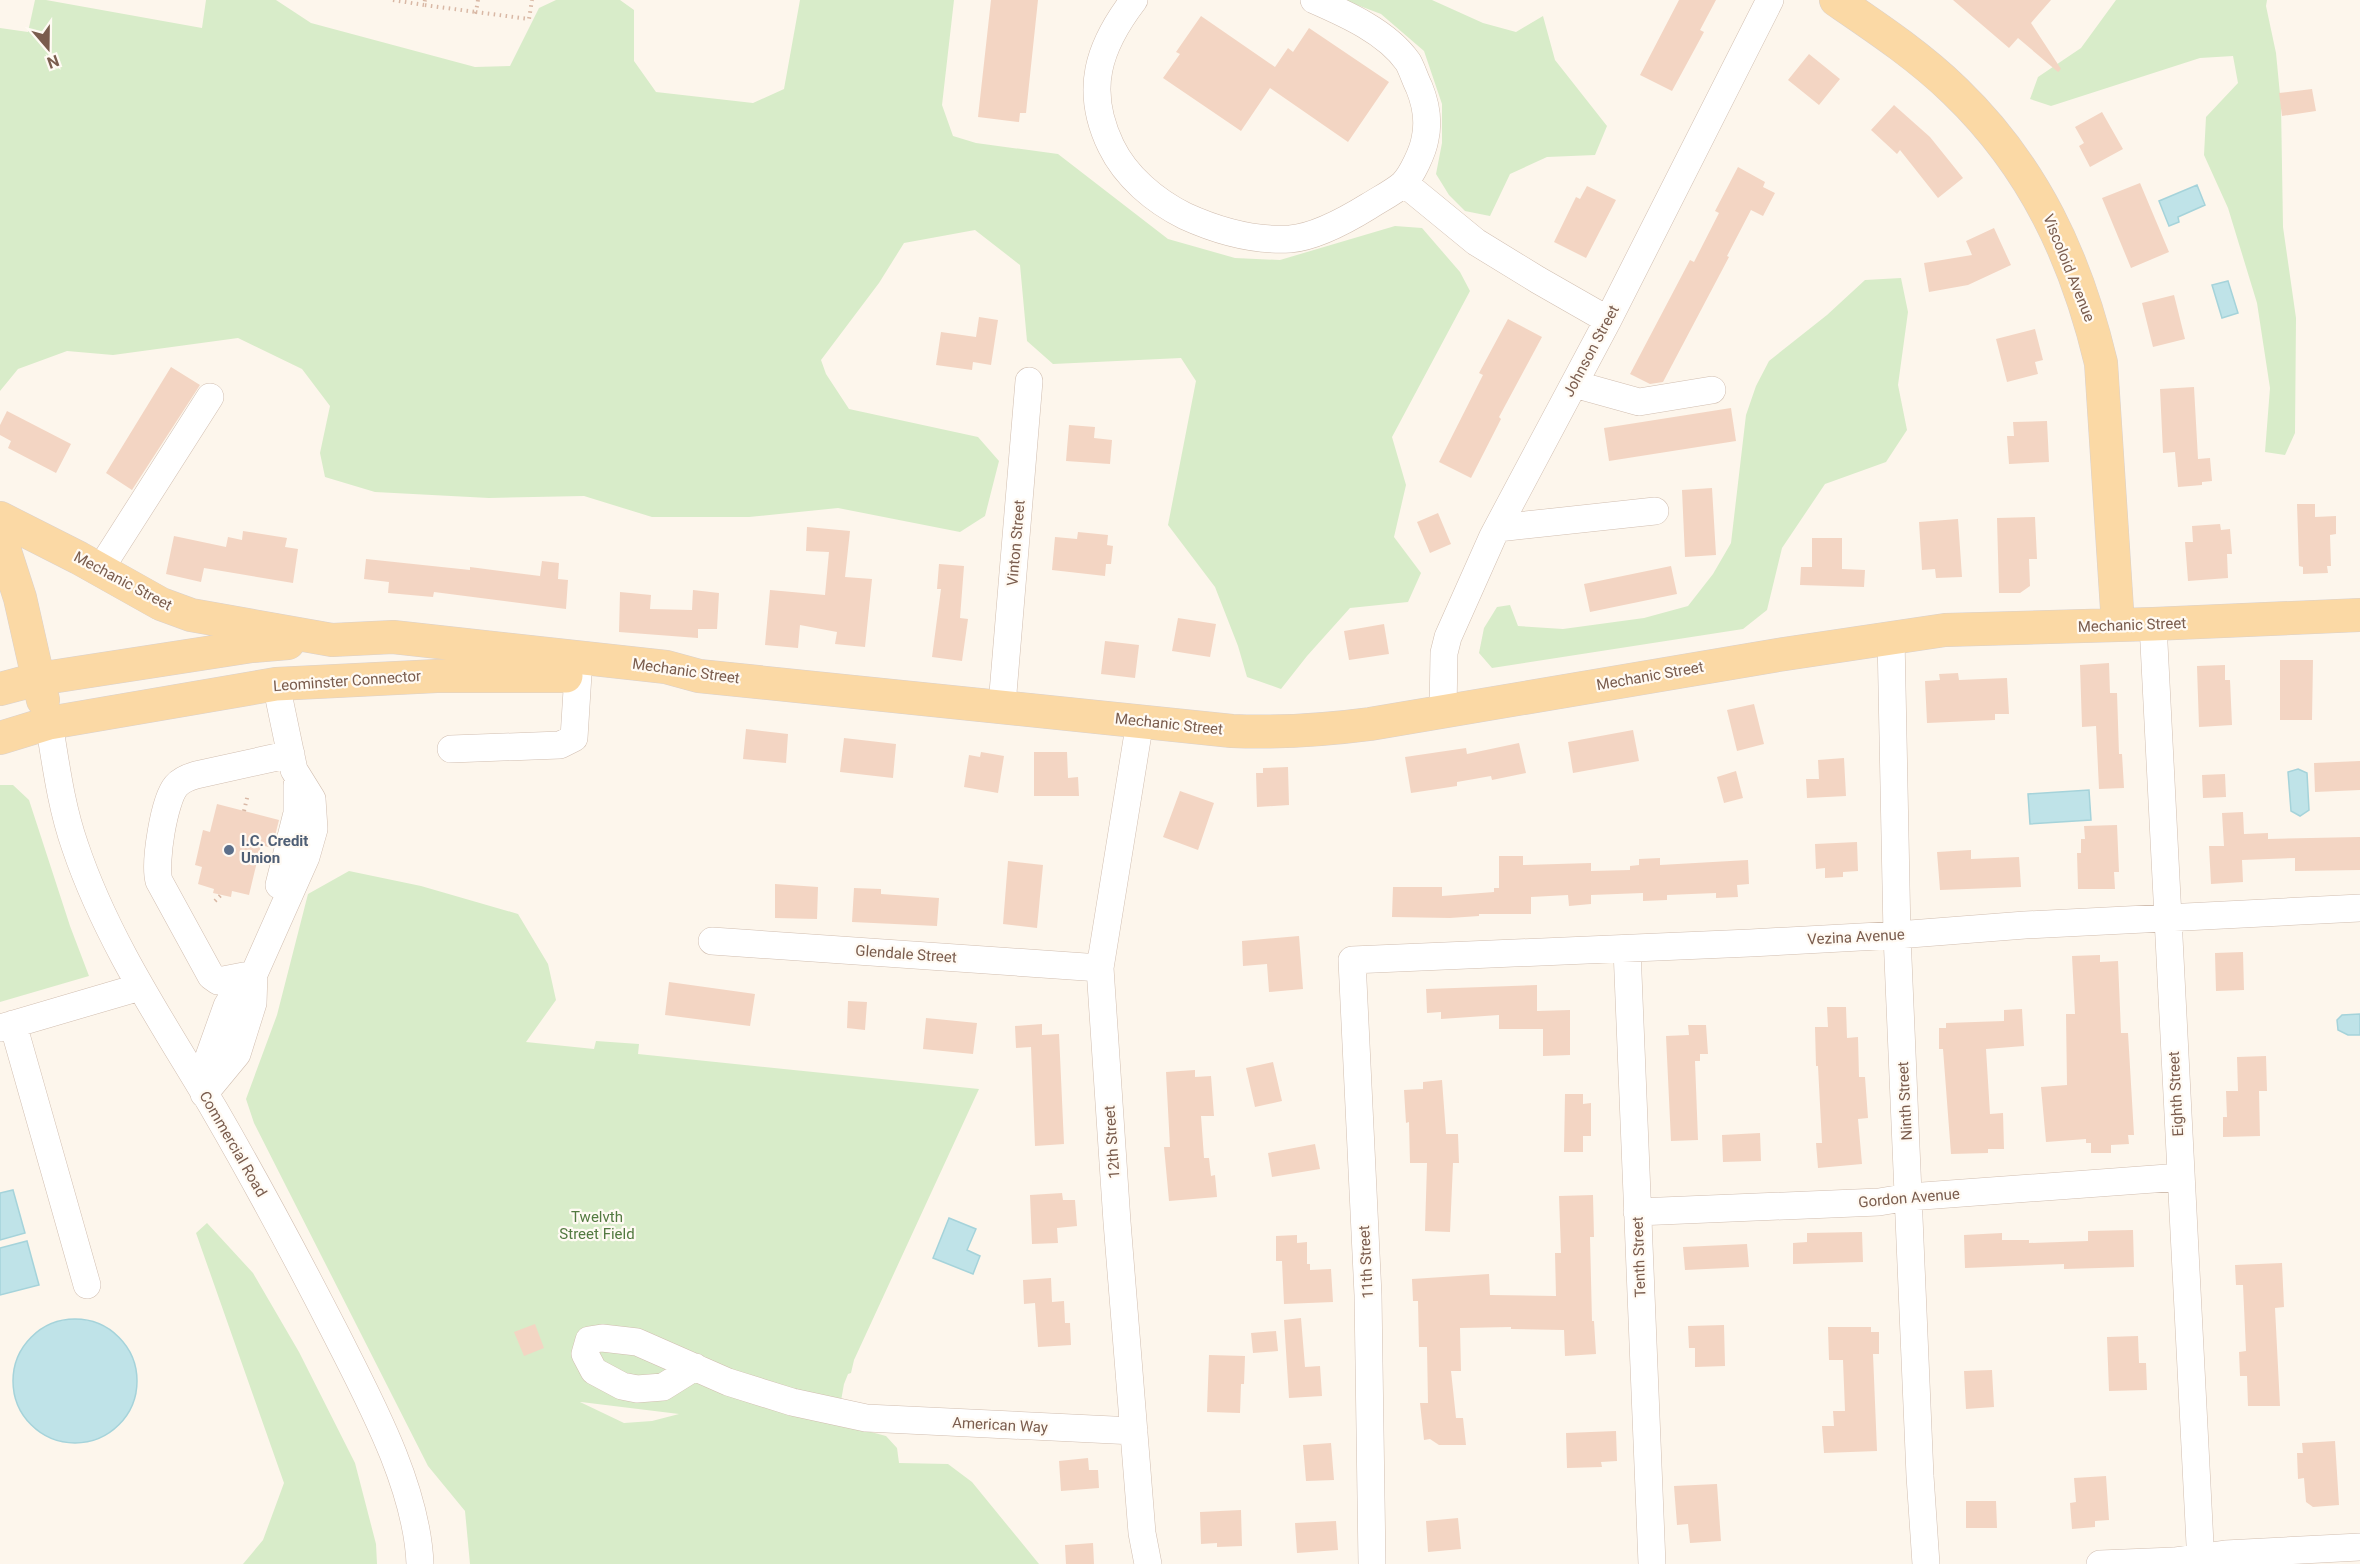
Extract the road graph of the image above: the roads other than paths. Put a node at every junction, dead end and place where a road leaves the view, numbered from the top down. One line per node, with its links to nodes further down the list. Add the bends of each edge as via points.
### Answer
1 (1134, 0): 5 (street, via 1117,23 1098,68 1096,98 1104,132 1119,162 1140,186 1171,209 1213,229 1256,238 1292,239 1326,229)
2 (1314, 0): 5 (street, via 1382,37 1408,62 1423,97 1428,125 1423,150)
3 (1770, 0): 6 (street, Johnson Street)
4 (1836, 0): 18 (main road, Viscoloid Avenue, via 1905,48 1955,91 2012,153 2052,220 2091,324 2101,363)
5 (1404, 183): 6 (street, via 1476,242)
6 (1608, 320): 8 (street, Johnson Street)
7 (1029, 381): 26 (street, Vinton Street)
8 (1574, 384): 9 (street, via 1639,402); 13 (street, Johnson Street)
9 (1712, 390)
10 (210, 396): 15 (street)
11 (1656, 511): 13 (street)
12 (0, 518): 15 (main road, Mechanic Street)
13 (1498, 528): 27 (street, Johnson Street, via 1448,637)
14 (0, 536): 23 (main road, via 20,598)
15 (99, 571): 20 (main road, Mechanic Street, via 161,604 191,615)
16 (2360, 615): 17 (main road, Mechanic Street)
17 (2153, 624): 18 (main road, Mechanic Street); 34 (street, Eighth Street)
18 (2118, 625): 19 (main road, Mechanic Street, via 1945,630)
19 (1891, 637): 27 (main road, Mechanic Street); 35 (street, Ninth Street)
20 (332, 640): 21 (main road, Mechanic Street, via 393,637); 23 (main road, via 252,646)
21 (579, 667): 22 (main road, Leominster Connector, via 663,680); 24 (main road, Leominster Connector); 31 (street, via 574,738 560,745)
22 (699, 676): 26 (main road, Mechanic Street)
23 (38, 680): 25 (main road); 29 (main road)
24 (276, 684): 29 (main road, Leominster Connector); 32 (street)
25 (0, 689)
26 (1002, 705): 28 (main road, Mechanic Street)
27 (1443, 711): 28 (main road, Mechanic Street, via 1314,732 1232,731)
28 (1140, 721): 39 (street, 12th Street)
29 (49, 723): 30 (main road, Leominster Connector); 41 (street, Commercial Road, via 75,846 108,929)
30 (0, 738)
31 (451, 749)
32 (294, 766): 40 (street, via 312,799 314,829 306,857); 40 (street, via 196,775 182,781 170,795 158,853 159,881 211,976 227,981)
33 (2360, 908): 34 (street, Vezina Avenue)
34 (2167, 918): 35 (street, Vezina Avenue); 44 (street, Eighth Street)
35 (1897, 935): 37 (street, Vezina Avenue); 45 (street, Ninth Street)
36 (712, 941): 39 (street, Glendale Street)
37 (1627, 949): 38 (street, Vezina Avenue); 46 (street, Tenth Street)
38 (1352, 960): 54 (street, 11th Street, via 1368,1295)
39 (1100, 968): 49 (street, 12th Street)
40 (254, 974): 43 (street, via 253,1003 237,1054)
41 (140, 987): 42 (street); 43 (street, Commercial Road)
42 (7, 1026): 47 (street)
43 (204, 1094): 52 (street, Commercial Road, via 285,1234 371,1404 398,1466 415,1526)
44 (2181, 1177): 45 (street, Gordon Avenue); 51 (street, Eighth Street)
45 (1909, 1197): 46 (street, Gordon Avenue, via 1879,1202); 56 (street, Ninth Street)
46 (1637, 1212): 55 (street, Tenth Street)
47 (87, 1285)
48 (695, 1367): 49 (street, American Way, via 792,1402 866,1418)
49 (1134, 1431): 53 (street, 12th Street)
50 (2360, 1547): 51 (street)
51 (2200, 1561): 57 (street)
52 (420, 1564)
53 (1148, 1564)
54 (1372, 1564)
55 (1652, 1564)
56 (1926, 1564)
57 (2100, 1564)

